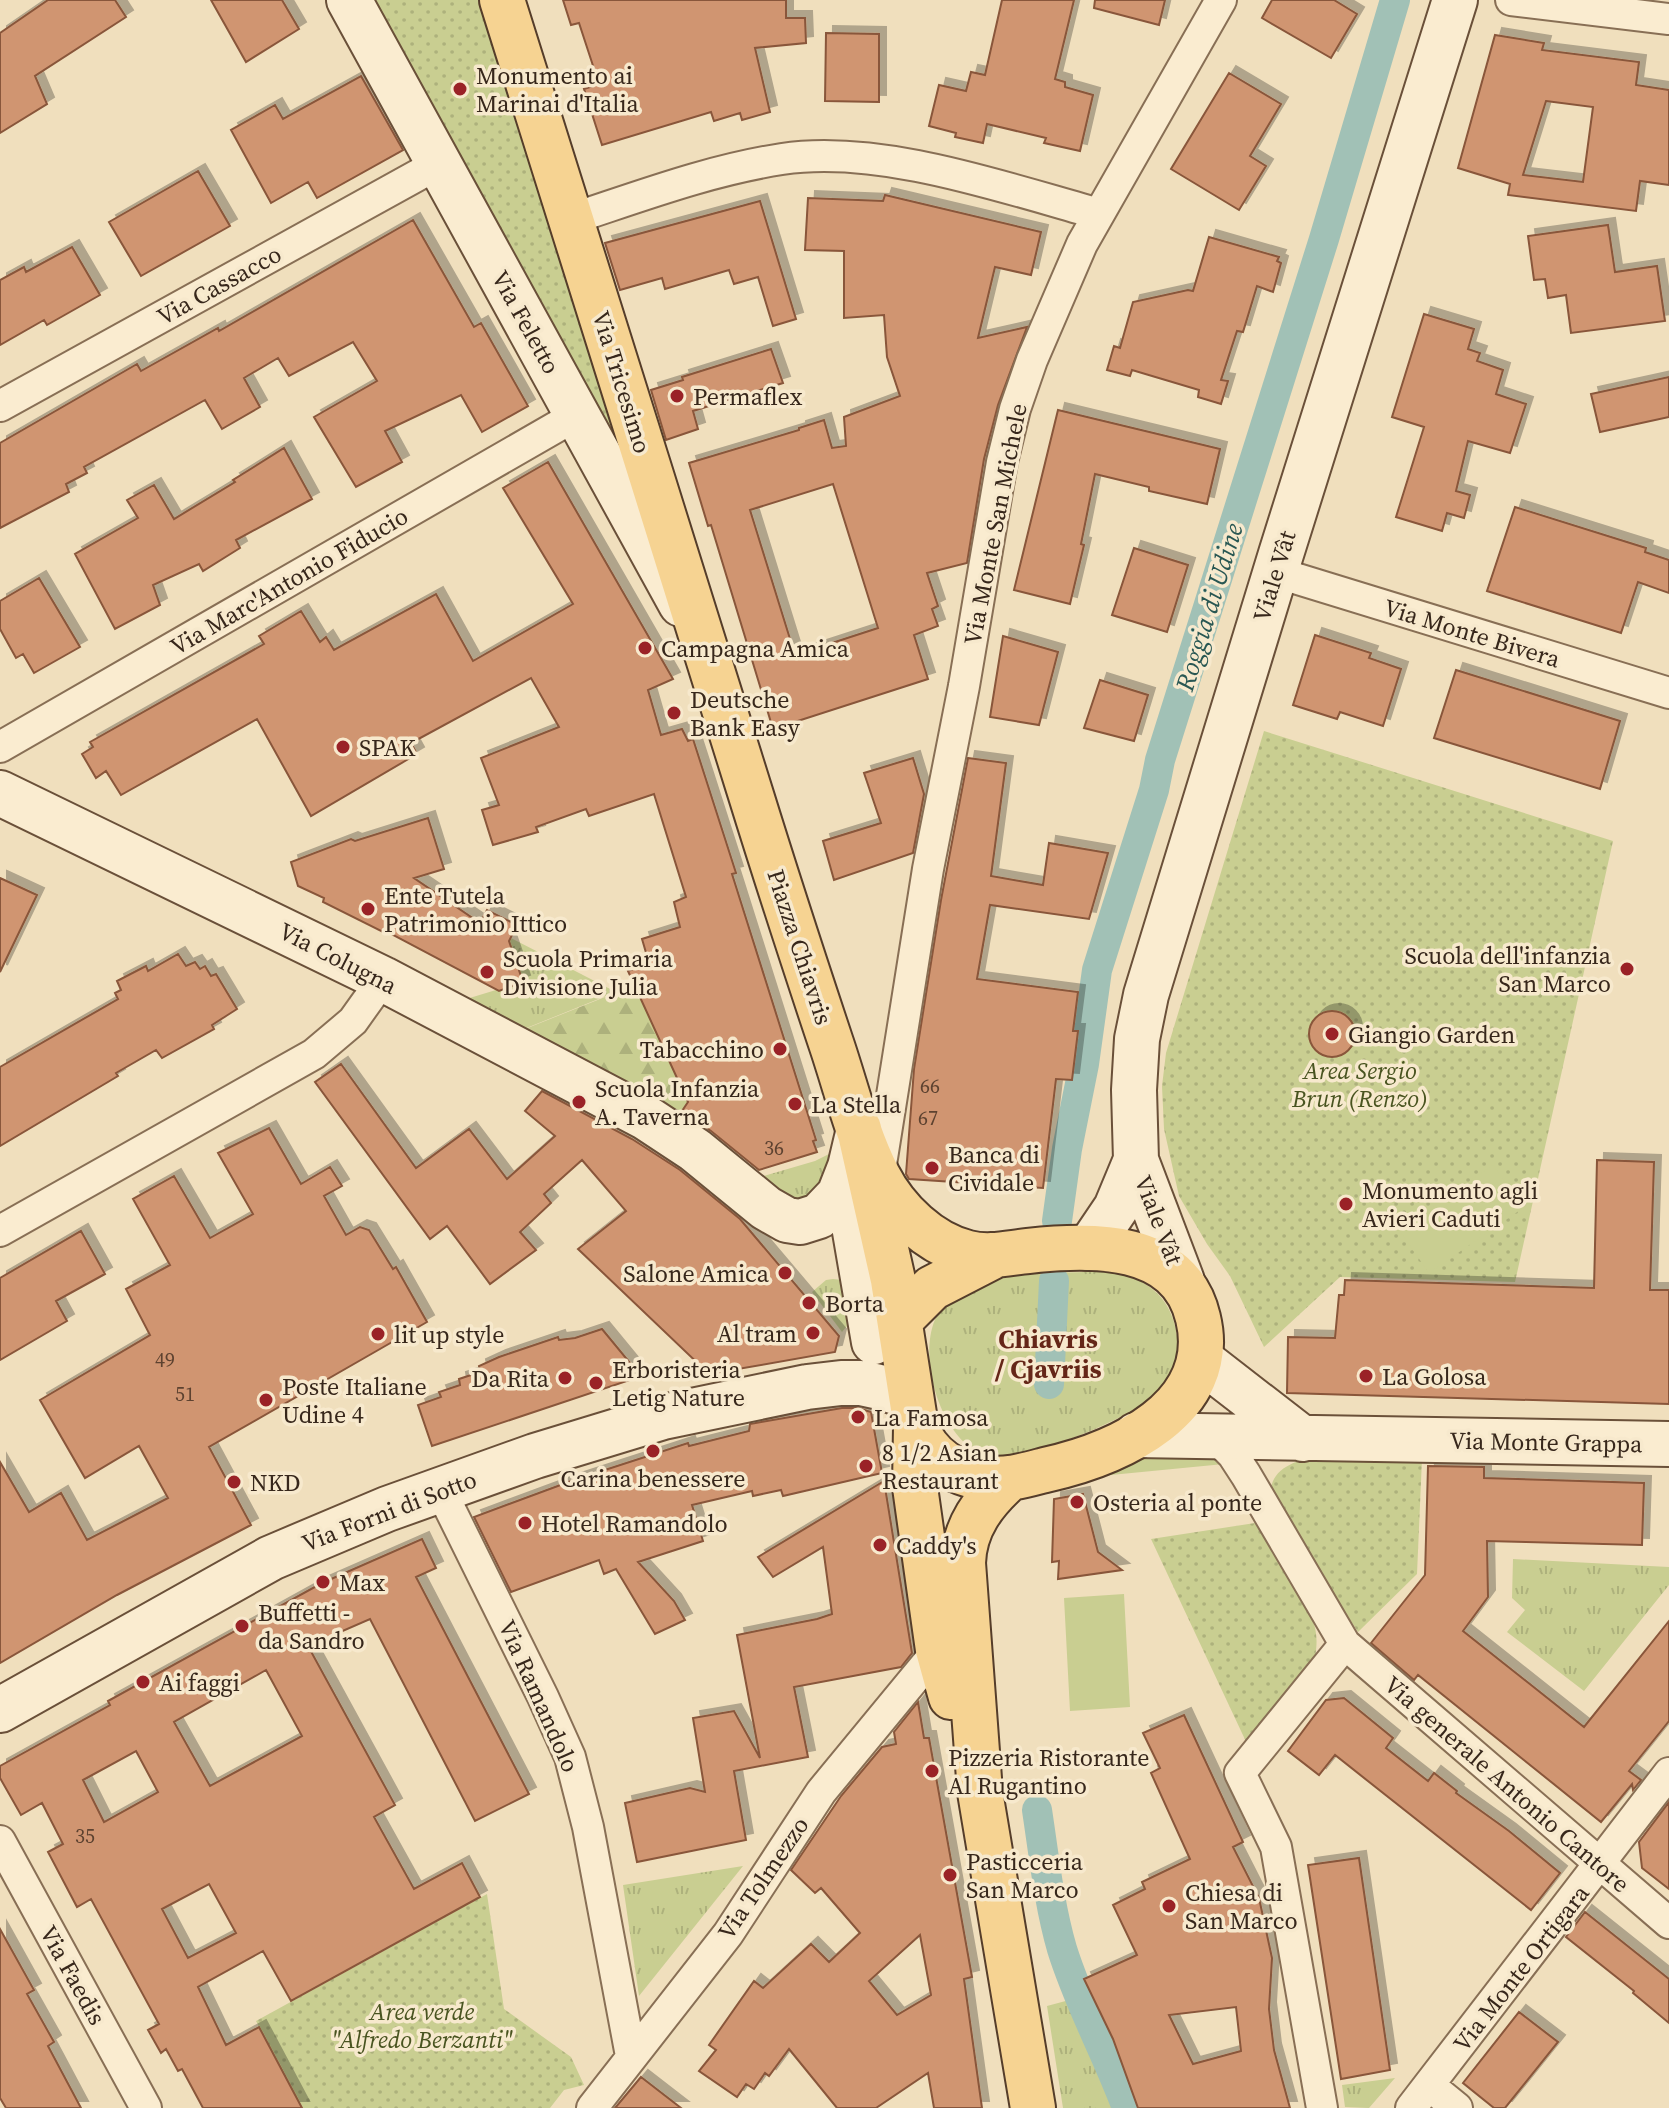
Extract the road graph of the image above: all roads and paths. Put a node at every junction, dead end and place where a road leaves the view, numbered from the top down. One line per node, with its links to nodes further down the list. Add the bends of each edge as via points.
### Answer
1 (349, 0): 7 (street, Via Feletto)
2 (502, 0): 9 (main road, Via Tricesimo)
3 (1221, 0): 8 (street, Via Monte San Michele)
4 (1455, 0): 12 (street, Viale Vât)
5 (1511, 0): 6 (street)
6 (1669, 19)
7 (438, 164): 10 (street, Via Cassacco); 11 (street, Via Feletto)
8 (1099, 214): 9 (street, via 951,173 836,157 785,158 732,169); 19 (street, Via Monte San Michele, via 1032,360 1002,462)
9 (571, 219): 13 (main road, Via Tricesimo)
10 (0, 406)
11 (577, 415): 13 (street, Via Feletto); 15 (street, Via Marc'Antonio Fiducio)
12 (1275, 572): 14 (street, Via Monte Bivera); 22 (street, Viale Vât, via 1146,995 1137,1039)
13 (702, 644): 16 (main road, Via Tricesimo)
14 (1669, 693)
15 (0, 747)
16 (741, 765): 20 (main road, Piazza Chiavris)
17 (0, 793): 18 (street, Via Colugna)
18 (383, 979): 21 (street, Via Colugna); 24 (street, via 353,1021 314,1054)
19 (907, 996): 23 (street, Piazza Chiavris)
20 (859, 1129): 23 (main road, Piazza Chiavris); 28 (main road, Piazza Chiavris)
21 (670, 1132): 23 (street, Piazza Chiavris, via 787,1220 810,1221)
22 (1136, 1160): 25 (street, Viale Vât, via 1116,1208); 27 (street, Viale Vât)
23 (862, 1178): 26 (main road, Piazza Chiavris, via 936,1240 966,1253); 28 (street, Piazza Chiavris)
24 (0, 1231)
25 (1089, 1248): 26 (main road, Piazza Chiavris); 27 (main road, Piazza Chiavris, via 1152,1259)
26 (996, 1255): 28 (main road, Piazza Chiavris, via 932,1288)
27 (1182, 1281): 29 (main road, Piazza Chiavris, via 1199,1318)
28 (887, 1331): 30 (street, Via Forni di Sotto); 31 (main road, Piazza Chiavris)
29 (1201, 1360): 32 (main road, Piazza Chiavris, via 1183,1397); 34 (street)
30 (807, 1387): 31 (street, Via Forni di Sotto, via 861,1383 884,1388); 37 (street, Via Forni di Sotto, via 663,1417)
31 (913, 1412): 36 (main road, Piazza Chiavris, via 926,1447 944,1463 983,1478); 39 (main road, Piazza Chiavris, via 915,1487)
32 (1136, 1435): 33 (street, Via Monte Grappa); 36 (main road, Piazza Chiavris, via 1073,1464)
33 (1215, 1437): 34 (street, Via Monte Grappa); 38 (street, Via generale Antonio Cantore, via 1246,1475)
34 (1303, 1439): 35 (street, Via Monte Grappa)
35 (1669, 1444)
36 (1010, 1478): 39 (main road, via 989,1496 965,1539)
37 (440, 1489): 40 (street, Via Forni di Sotto, via 271,1558); 45 (street, Via Ramandolo, via 570,1757)
38 (1345, 1644): 43 (street, Via generale Antonio Cantore); 50 (street, via 1240,1773 1276,1847)
39 (952, 1648): 45 (street, Via Tolmezzo, via 821,1792 728,1934); 49 (main road)
40 (0, 1710)
41 (1669, 1773): 43 (street, Via Monte Ortigara)
42 (0, 1841): 47 (street, Via Faedis)
43 (1599, 1865): 44 (street, Via generale Antonio Cantore); 46 (street, Via Monte Ortigara)
44 (1669, 1923)
45 (631, 2056): 48 (street, Via Tolmezzo)
46 (1420, 2097): 51 (street, Via Monte Ortigara)
47 (146, 2108)
48 (592, 2108)
49 (1033, 2108)
50 (1322, 2108)
51 (1457, 2108)

